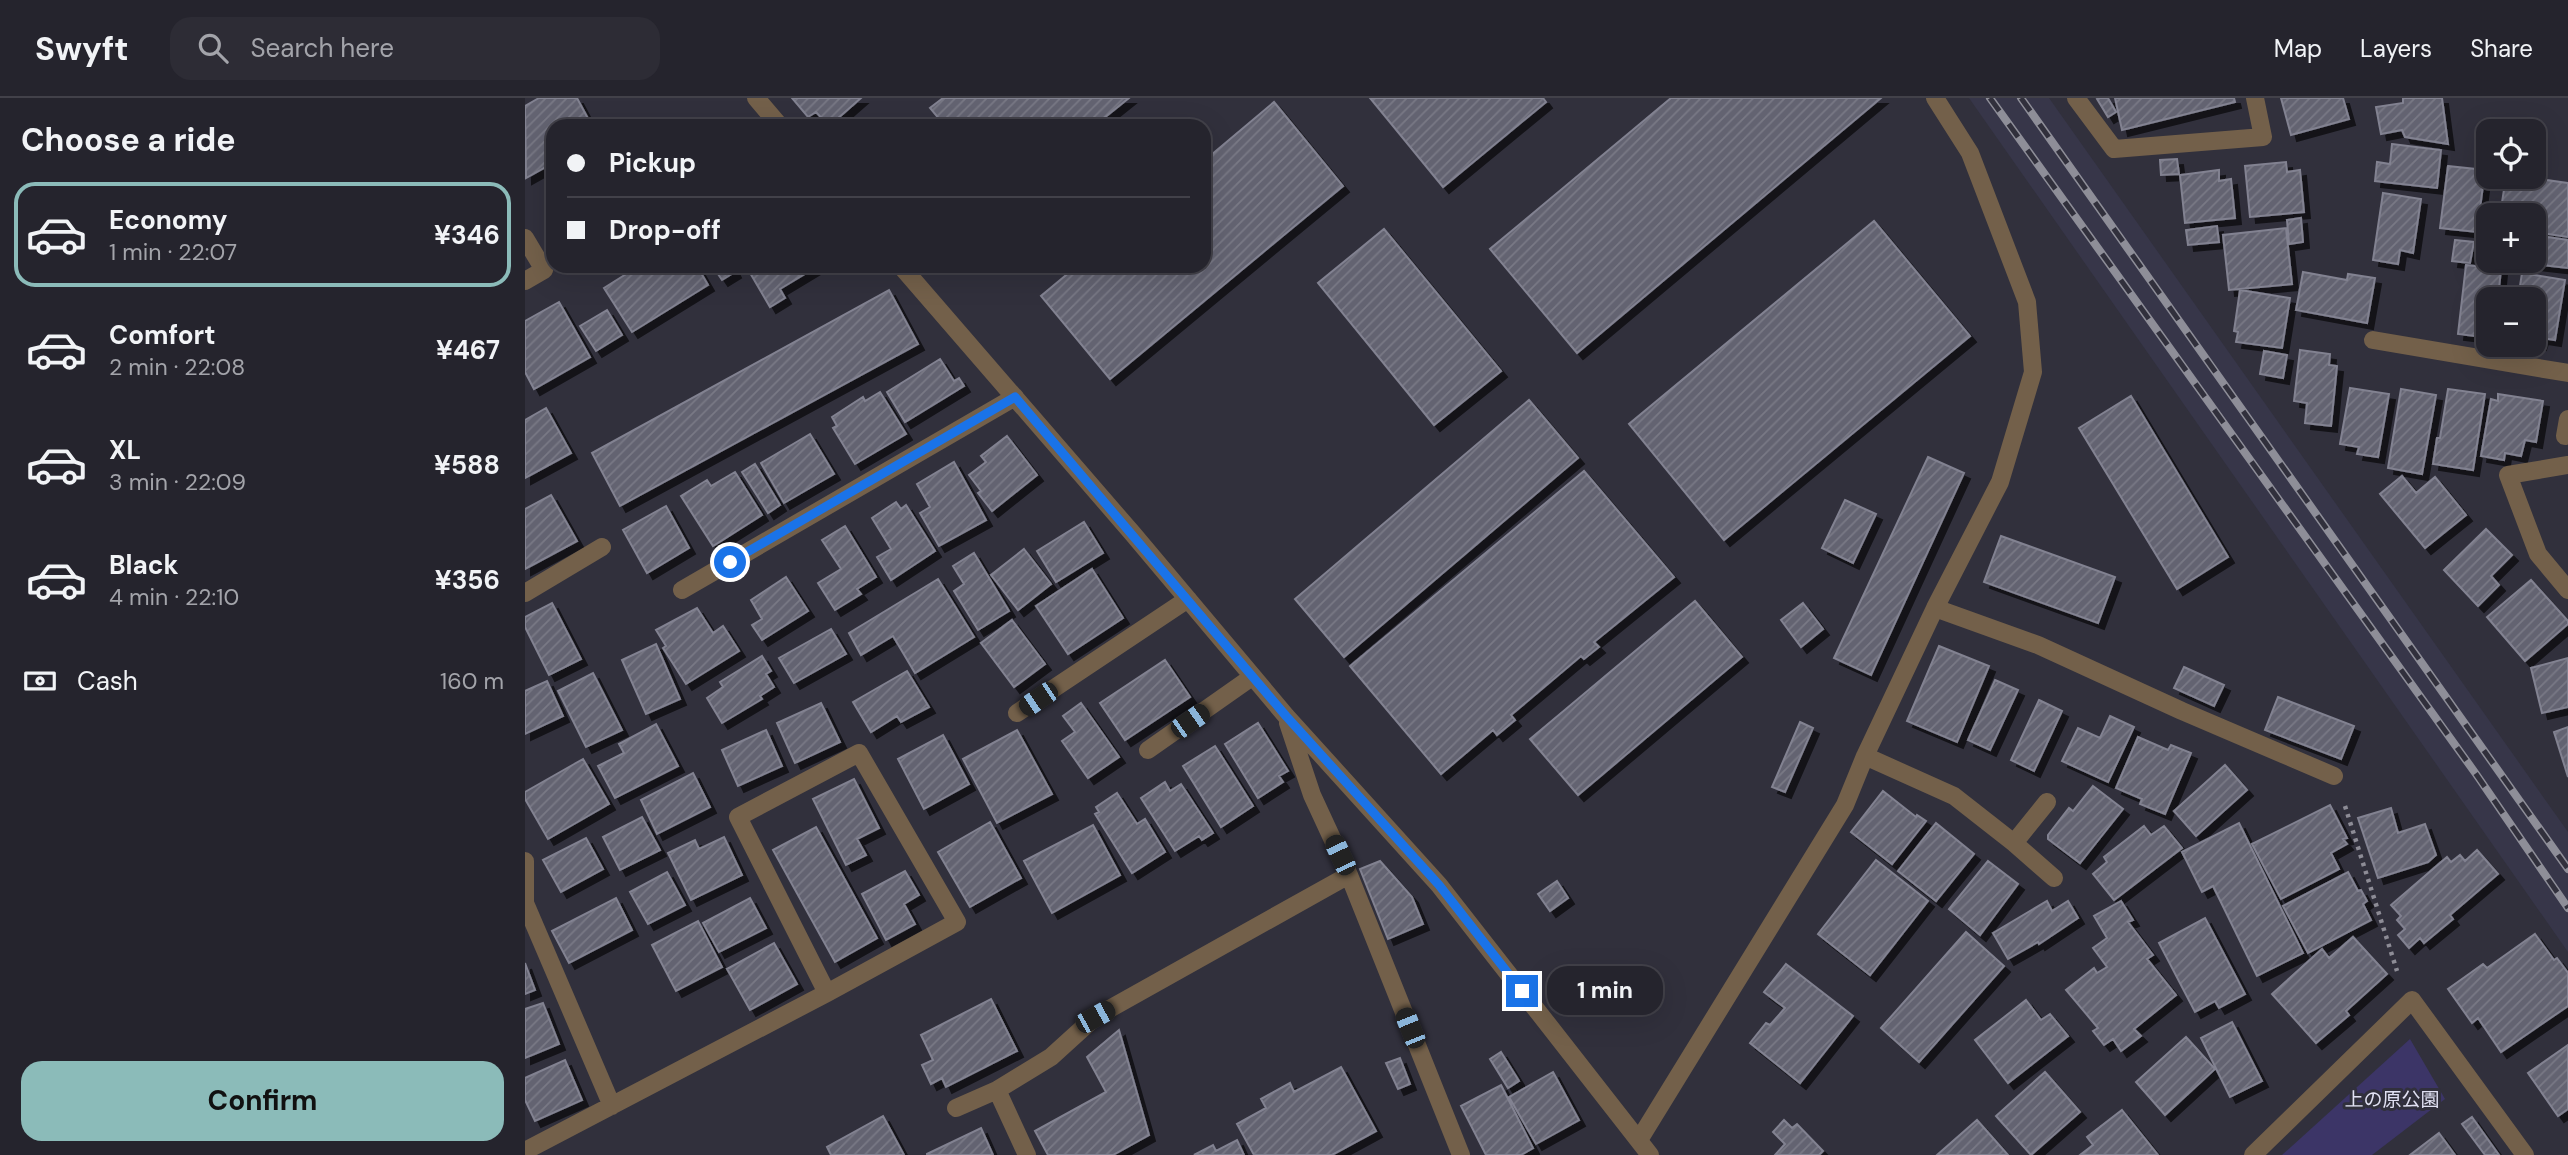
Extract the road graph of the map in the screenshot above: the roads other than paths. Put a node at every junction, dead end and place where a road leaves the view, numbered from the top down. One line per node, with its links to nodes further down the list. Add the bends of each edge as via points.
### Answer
1 (756, 98): 5 (street)
2 (1935, 98): 18 (street, via 1970,153 2027,302 2033,372 2000,482)
3 (2076, 98): 4 (street, via 2114,149 2263,137)
4 (2255, 98)
5 (774, 119)
6 (525, 238): 8 (street, via 544,270)
7 (907, 273): 11 (street)
8 (525, 281)
9 (2373, 340): 10 (street)
10 (2568, 373)
11 (1015, 397): 14 (street); 17 (street)
12 (2568, 465): 15 (street, via 2508,475 2538,554)
13 (602, 547): 16 (street)
14 (682, 590)
15 (2568, 590)
16 (525, 593)
17 (1188, 599): 19 (street); 20 (street)
18 (1935, 608): 23 (street); 24 (street, via 2038,645)
19 (1252, 677): 21 (street); 22 (street)
20 (1017, 713)
21 (1286, 716): 28 (street, via 1312,794); 34 (street, via 1439,885)
22 (1148, 750)
23 (1864, 756): 26 (street, via 1954,796); 34 (street, via 1845,805)
24 (2334, 776)
25 (2047, 802): 26 (street)
26 (2014, 843): 29 (street)
27 (525, 862): 32 (street, via 526,903)
28 (1349, 875): 31 (street, via 1095,1017 1051,1056); 37 (street)
29 (2054, 878)
30 (827, 993): 30 (street, via 738,817 859,753 957,922); 32 (street)
31 (997, 1090): 33 (street); 36 (street)
32 (612, 1105): 35 (street)
33 (956, 1108)
34 (1645, 1148)
35 (525, 1151)
36 (1027, 1155)
37 (1461, 1155)
38 (2253, 1155): 39 (street, via 2412,1000)
39 (2525, 1155)

